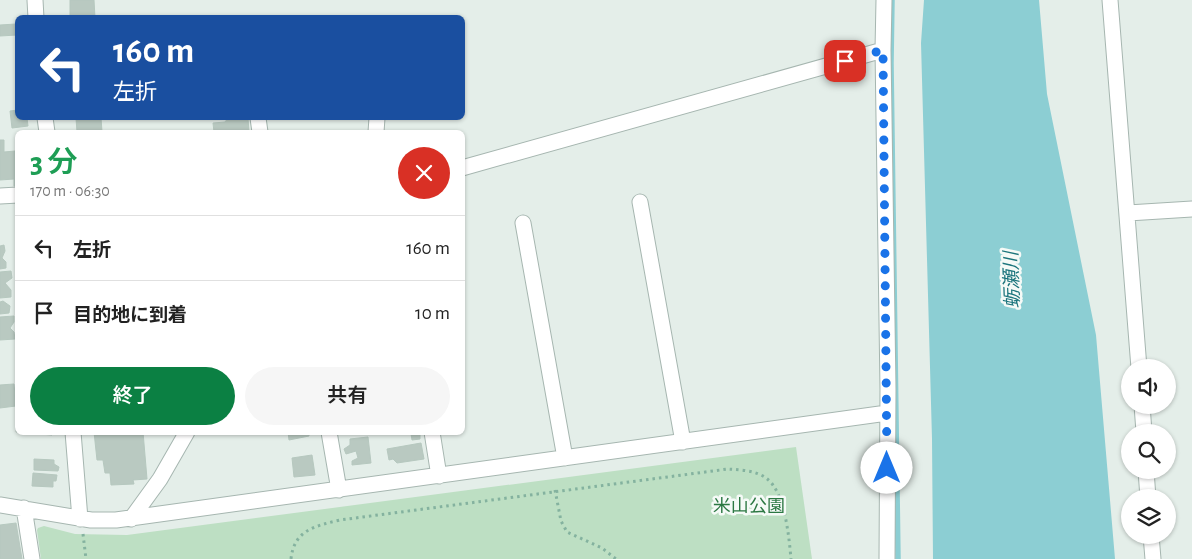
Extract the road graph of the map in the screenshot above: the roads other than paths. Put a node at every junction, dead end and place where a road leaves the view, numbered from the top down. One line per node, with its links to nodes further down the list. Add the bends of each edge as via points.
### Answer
1 (35, 0): 4 (street)
2 (884, 0): 5 (street)
3 (1110, 0): 11 (street)
4 (36, 15)
5 (883, 50): 6 (street); 14 (street)
6 (465, 167)
7 (15, 195): 8 (street)
8 (0, 196)
9 (640, 202): 19 (street)
10 (1192, 209): 11 (street)
11 (1128, 213): 13 (street)
12 (523, 223): 20 (street)
13 (1138, 359)
14 (887, 413): 19 (street); 29 (street)
15 (73, 435): 25 (street)
16 (185, 435): 26 (street, via 160,479)
17 (330, 435): 22 (street)
18 (432, 435): 21 (street)
19 (683, 442): 20 (street)
20 (565, 458): 21 (street)
21 (439, 476): 22 (street)
22 (339, 490): 26 (street)
23 (0, 505): 24 (street)
24 (24, 508): 25 (street); 28 (street)
25 (80, 519): 26 (street)
26 (131, 519)
27 (1152, 544): 30 (street)
28 (32, 559)
29 (887, 559)
30 (1153, 559)

